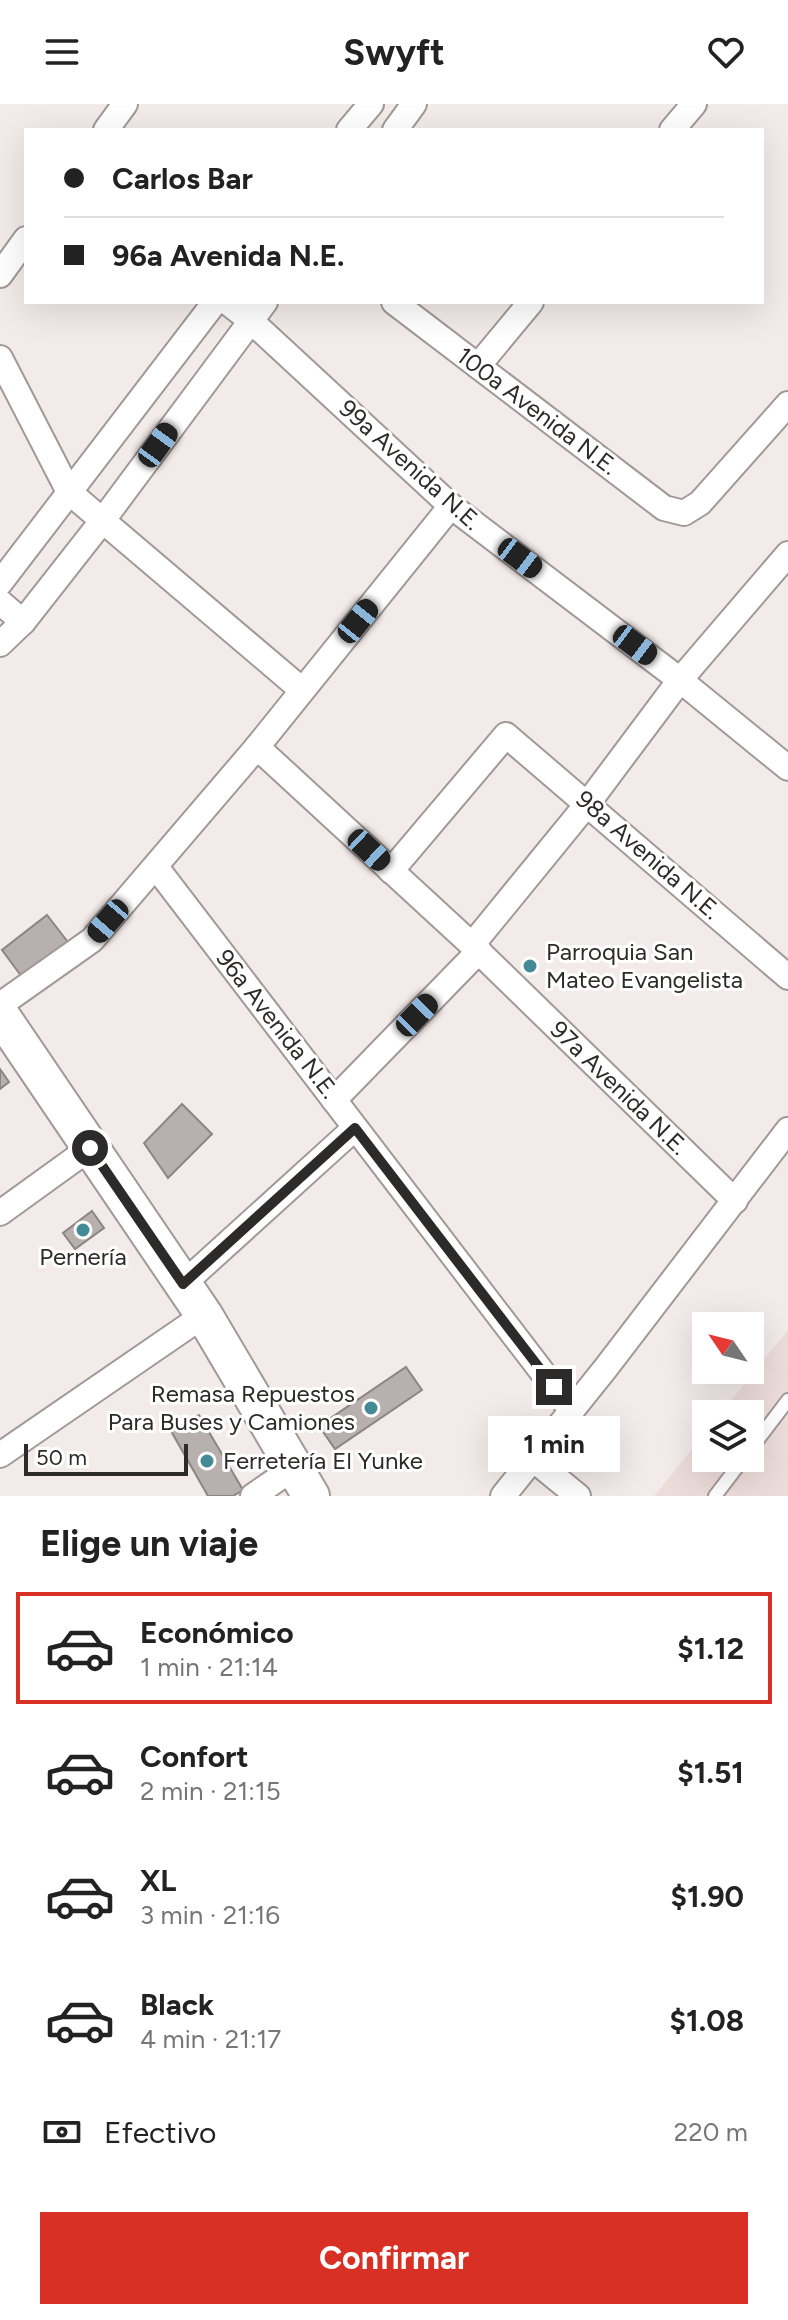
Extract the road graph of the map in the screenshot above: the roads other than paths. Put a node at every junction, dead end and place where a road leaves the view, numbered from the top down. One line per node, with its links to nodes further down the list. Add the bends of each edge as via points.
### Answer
1 (125, 104): 5 (street)
2 (371, 104): 6 (street)
3 (414, 104): 7 (street)
4 (694, 104): 8 (street)
5 (107, 128)
6 (351, 128)
7 (396, 128)
8 (674, 128)
9 (24, 242): 10 (street)
10 (0, 275)
11 (213, 304): 19 (street)
12 (234, 304): 15 (street, 99a Avenida N.E.)
13 (397, 304): 17 (street, 100a Avenida N.E.)
14 (529, 304): 17 (street)
15 (258, 311): 20 (street, 99a Avenida N.E.); 21 (street)
16 (0, 358): 19 (street)
17 (478, 366): 18 (street, 100a Avenida N.E., via 664,508 684,513 700,503)
18 (788, 404)
19 (69, 492): 21 (street); 23 (street)
20 (451, 506): 27 (street, 99a Avenida N.E.); 28 (street)
21 (103, 520): 25 (street); 28 (street)
22 (788, 554): 27 (street)
23 (0, 583)
24 (0, 602): 25 (street)
25 (23, 622): 26 (street)
26 (0, 644)
27 (680, 680): 30 (street, 99a Avenida N.E.); 31 (street)
28 (302, 690): 29 (street)
29 (257, 747): 32 (street); 33 (street, 97a Avenida N.E.)
30 (788, 768)
31 (588, 803): 33 (street, 98a Avenida N.E., via 506,735); 34 (street); 35 (street, 98a Avenida N.E.)
32 (156, 867): 36 (street, via 92,940); 38 (street, 96a Avenida N.E.)
33 (391, 871): 34 (street, 97a Avenida N.E.)
34 (476, 948): 38 (street); 42 (street, 97a Avenida N.E.)
35 (788, 977)
36 (0, 1005)
37 (0, 1014): 41 (main road)
38 (334, 1100): 39 (street, 96a Avenida N.E.)
39 (355, 1128): 44 (street); 47 (street, 96a Avenida N.E.)
40 (788, 1130): 42 (street)
41 (90, 1148): 43 (street); 44 (main road)
42 (735, 1201): 47 (street)
43 (0, 1213)
44 (183, 1284): 45 (main road)
45 (204, 1315): 49 (street); 52 (main road)
46 (788, 1400): 48 (lane)
47 (572, 1411): 50 (street)
48 (764, 1432)
49 (0, 1455)
50 (534, 1460): 54 (street); 55 (street)
51 (733, 1472): 56 (lane)
52 (303, 1481): 53 (street)
53 (253, 1496)
54 (503, 1496)
55 (578, 1496)
56 (715, 1496)

